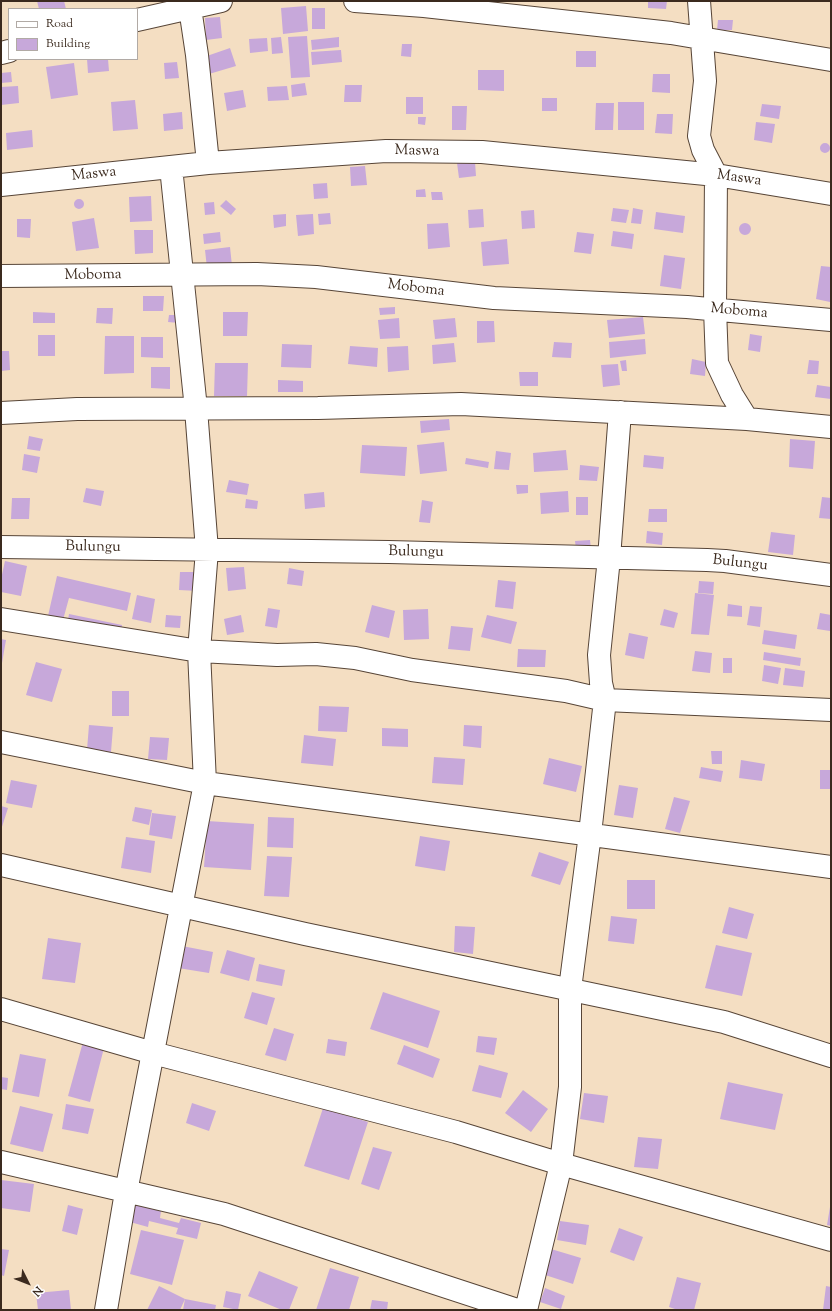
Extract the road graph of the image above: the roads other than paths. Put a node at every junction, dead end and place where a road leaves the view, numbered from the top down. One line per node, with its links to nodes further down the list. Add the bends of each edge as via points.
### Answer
1 (221, 1): 4 (street)
2 (355, 1): 6 (street, via 671,33)
3 (699, 1): 6 (street)
4 (190, 8): 5 (street); 8 (street)
5 (138, 20)
6 (702, 39): 7 (street); 10 (street, via 705,81 699,136)
7 (831, 60)
8 (208, 163): 9 (street, Maswa); 10 (street, Maswa, via 386,151 482,152)
9 (171, 167): 11 (street, Maswa); 13 (street)
10 (716, 175): 12 (street, Maswa); 15 (street)
11 (1, 185)
12 (831, 194)
13 (182, 275): 14 (street, Moboma); 15 (street, Moboma, via 257,274 316,277 494,298); 17 (street)
14 (1, 276)
15 (715, 309): 16 (street, Moboma); 20 (street, via 717,363 732,395)
16 (831, 320)
17 (196, 409): 18 (street); 19 (street, via 461,404); 23 (street)
18 (1, 412)
19 (620, 412): 20 (street); 24 (street)
20 (748, 419): 21 (street)
21 (831, 427)
22 (1, 547): 23 (street, Bulungu)
23 (207, 550): 24 (street, Bulungu); 27 (street)
24 (609, 558): 25 (street, Bulungu, via 725,561); 28 (street, via 599,655)
25 (831, 575)
26 (1, 619): 27 (street)
27 (199, 651): 28 (street, via 316,654 355,658 412,670 566,691); 31 (street)
28 (605, 700): 29 (street); 32 (street)
29 (831, 710)
30 (1, 742): 31 (street)
31 (205, 783): 32 (street); 35 (street)
32 (590, 834): 34 (street); 36 (street)
33 (1, 865): 35 (street)
34 (831, 867)
35 (182, 905): 36 (street); 38 (street)
36 (570, 989): 39 (street, via 724,1022); 41 (street, via 570,1087)
37 (1, 1009): 38 (street)
38 (153, 1053): 41 (street, via 456,1132); 42 (street)
39 (831, 1056)
40 (1, 1162): 42 (street)
41 (561, 1164): 43 (street); 46 (street)
42 (126, 1192): 44 (street); 45 (street, via 224,1214)
43 (831, 1240)
44 (106, 1310)
45 (517, 1310)
46 (526, 1310)

